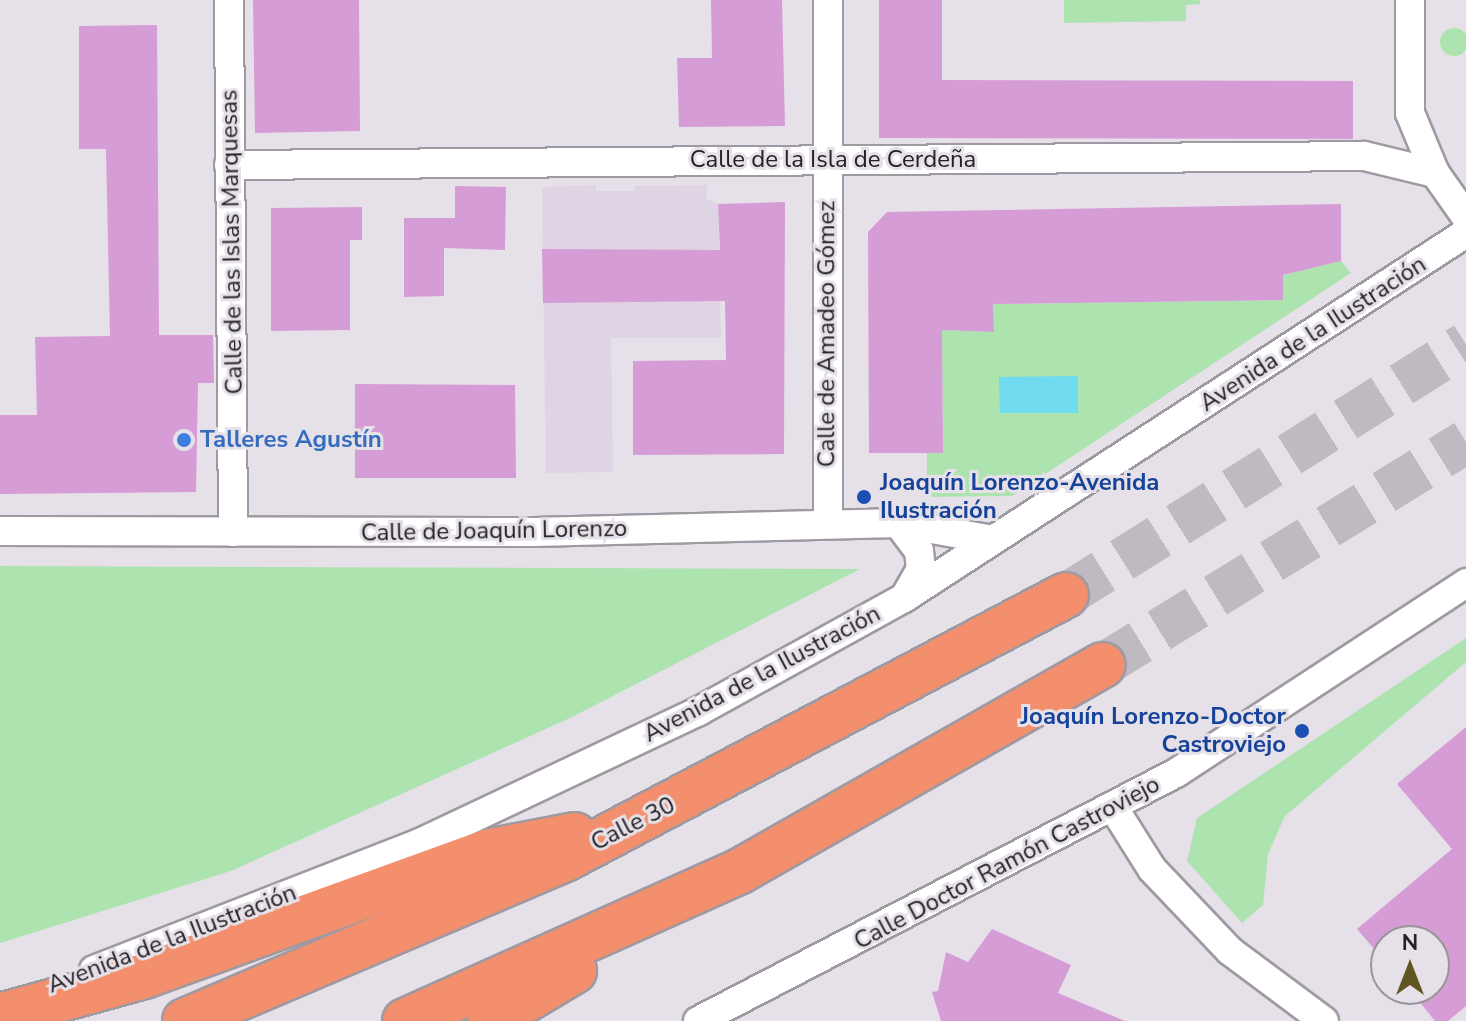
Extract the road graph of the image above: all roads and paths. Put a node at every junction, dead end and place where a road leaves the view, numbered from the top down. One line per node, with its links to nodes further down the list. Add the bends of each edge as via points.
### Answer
1 (229, 0): 5 (street, Calle de las Islas Marquesas)
2 (828, 0): 4 (street, Calle de Amadeo Gómez)
3 (1410, 0): 6 (street, via 1410,113)
4 (828, 161): 5 (street, Calle de la Isla de Cerdeña); 6 (street, Calle de la Isla de Cerdeña, via 1364,156); 10 (street, Calle de Amadeo Gómez)
5 (229, 165): 12 (street, Calle de las Islas Marquesas)
6 (1435, 173): 7 (street)
7 (1466, 217)
8 (1466, 233): 13 (street, Avenida de la Ilustración)
9 (898, 523): 10 (street, Calle de Joaquín Lorenzo); 13 (street, Calle de Joaquín Lorenzo); 16 (street, via 919,551 921,569)
10 (828, 524): 12 (street, Calle de Joaquín Lorenzo)
11 (0, 531): 12 (street, Calle de Joaquín Lorenzo)
12 (233, 532)
13 (988, 539): 16 (street, Avenida de la Ilustración)
14 (1466, 583): 18 (street, Calle Doctor Ramón Castroviejo, via 1216,748)
15 (1066, 595): 19 (highway, Calle 30)
16 (904, 598): 21 (street, Avenida de la Ilustración, via 699,711 420,843)
17 (1103, 665): 20 (highway)
18 (1113, 807): 26 (street, Calle Doctor Ramón Castroviejo); 27 (street, via 1152,869 1230,951)
19 (639, 822): 22 (highway, via 486,852 144,976); 23 (highway, Calle 30)
20 (740, 871): 24 (highway); 25 (highway)
21 (0, 1004)
22 (0, 1016)
23 (185, 1021)
24 (405, 1021)
25 (490, 1021)
26 (698, 1021)
27 (1324, 1021)

